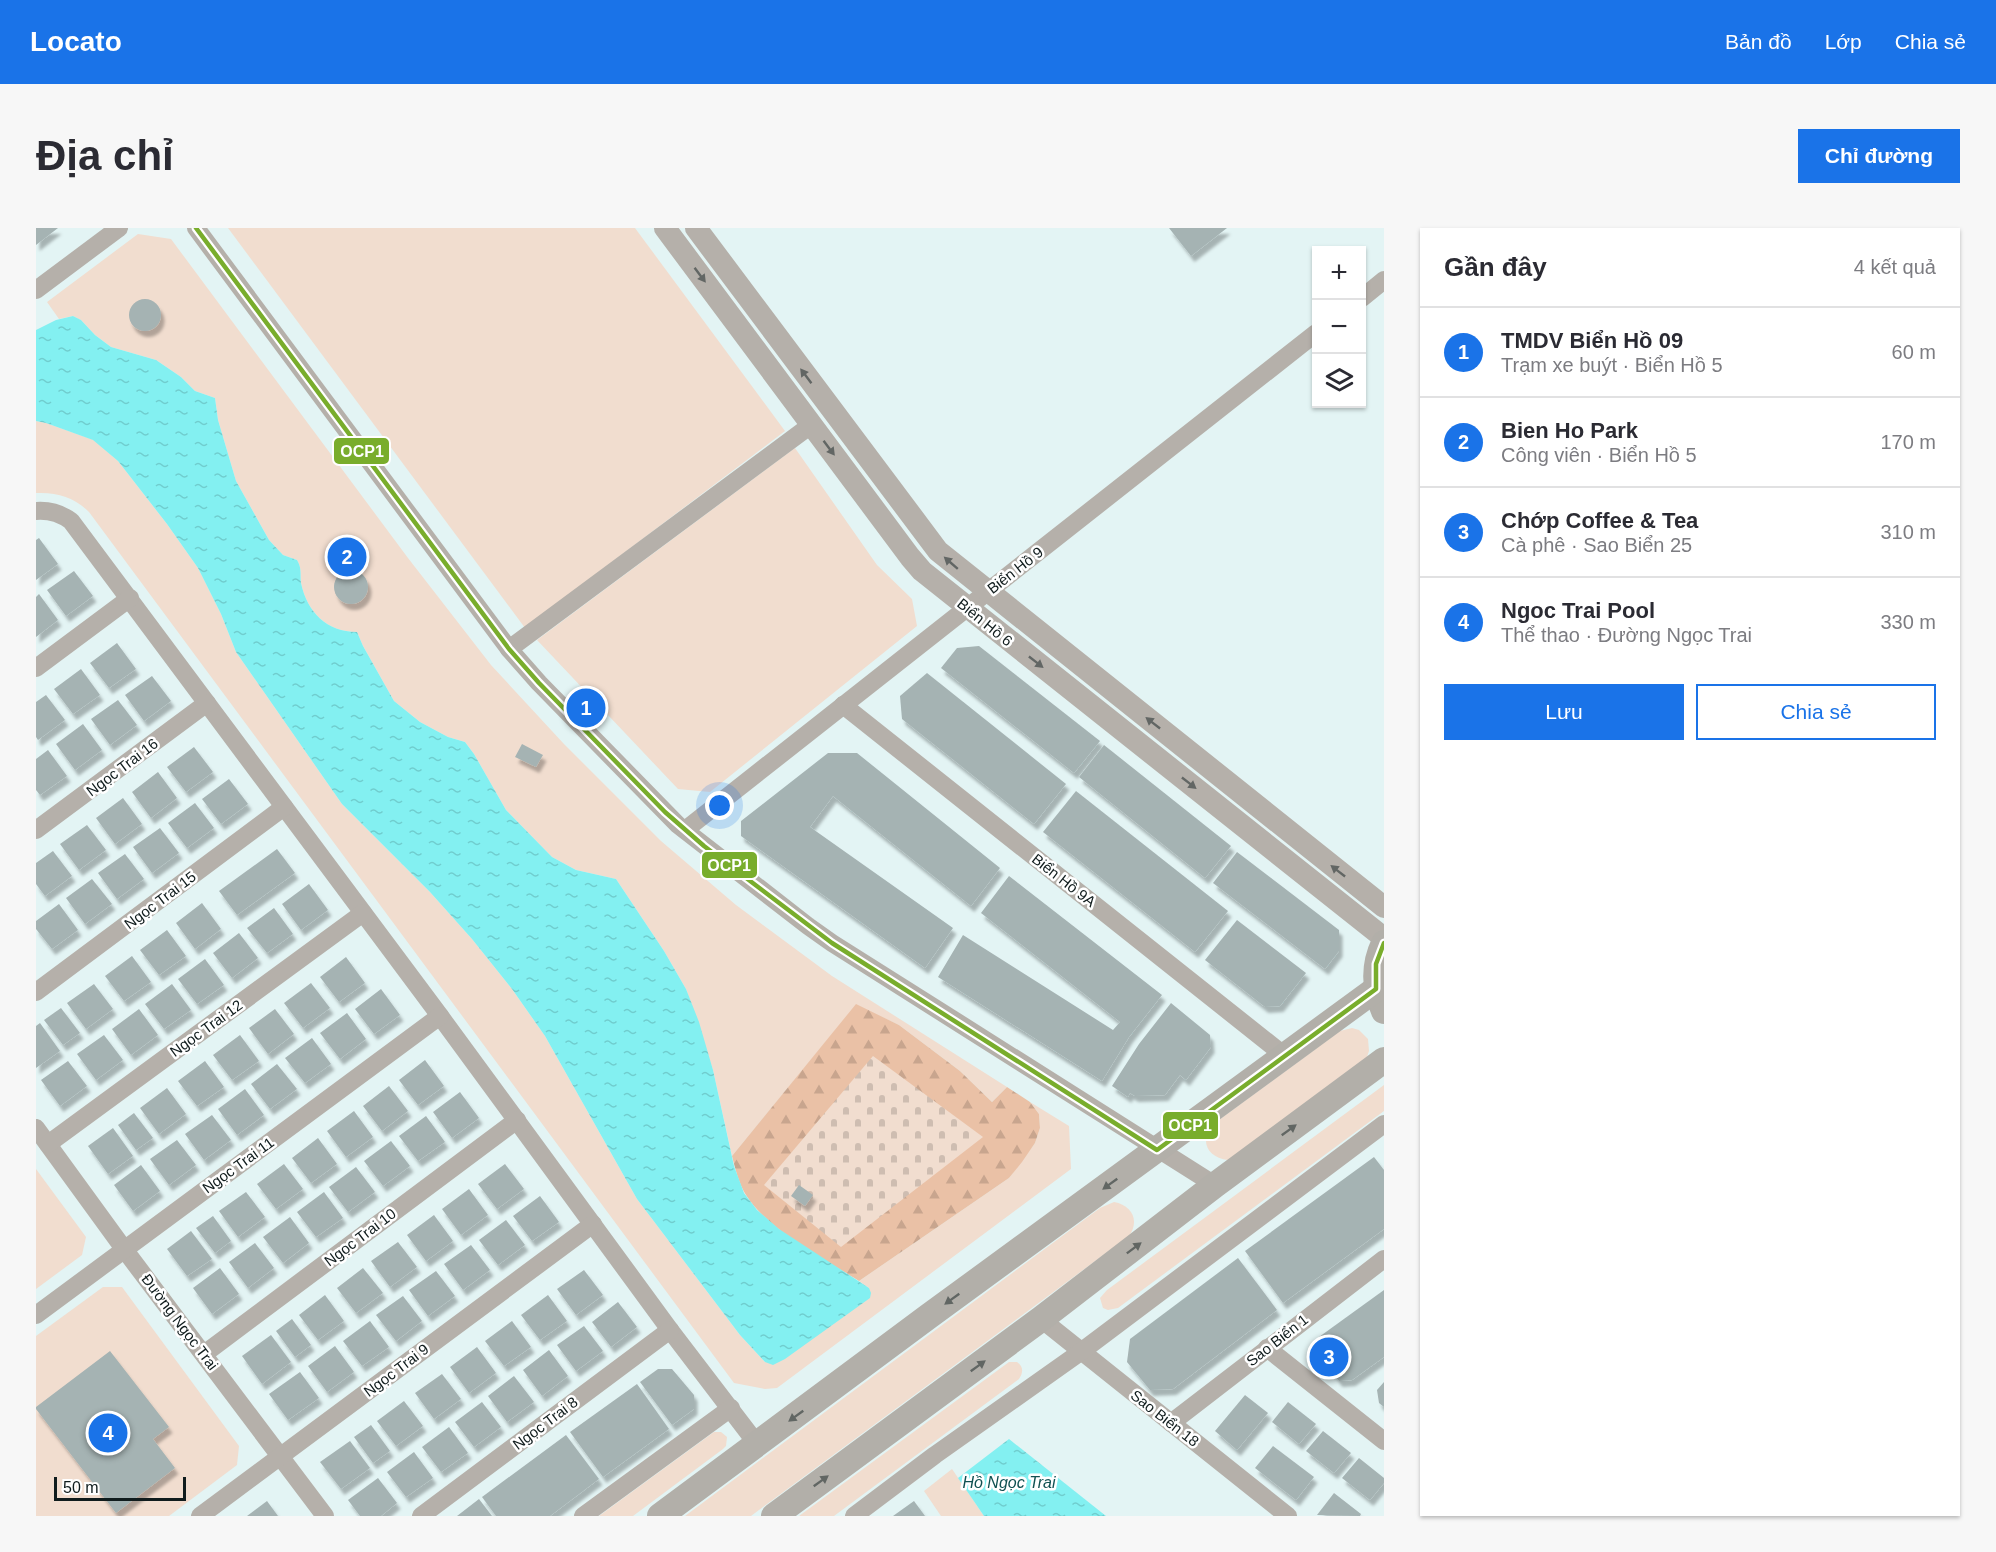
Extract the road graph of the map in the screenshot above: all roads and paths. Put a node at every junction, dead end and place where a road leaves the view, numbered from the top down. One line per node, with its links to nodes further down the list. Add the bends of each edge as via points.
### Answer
1 (119, 228): 6 (street)
2 (196, 228): 14 (street)
3 (665, 228): 9 (street, Biển Hồ 6, one-way to 9)
4 (696, 228): 11 (street, Biển Hồ 6, one-way to 4, via 929,542)
5 (1384, 280): 7 (street)
6 (36, 290)
7 (1366, 295)
8 (1312, 337): 11 (street, Biển Hồ 9)
9 (811, 425): 13 (street, Biển Hồ 6, one-way to 13, via 922,571); 14 (street)
10 (36, 511): 12 (street, via 50,511 71,521)
11 (987, 592): 13 (street, Biển Hồ 9); 21 (street, Biển Hồ 6, one-way to 11)
12 (130, 598): 15 (street); 16 (street)
13 (968, 607): 17 (street, Biển Hồ 9); 23 (street, Biển Hồ 6, one-way to 23)
14 (509, 649): 20 (street)
15 (36, 668)
16 (207, 703): 18 (street); 19 (street, Ngọc Trai 16)
17 (843, 705): 20 (street, Biển Hồ 9); 28 (street, Biển Hồ 9A)
18 (284, 807): 22 (street); 25 (street, Ngọc Trai 15)
19 (36, 830)
20 (685, 830): 34 (street, via 832,943)
21 (1384, 907)
22 (363, 913): 27 (street); 33 (street, Ngọc Trai 12)
23 (1384, 938)
24 (1384, 943): 26 (main road, via 1377,964)
25 (36, 992)
26 (1380, 1000): 28 (main road)
27 (440, 1016): 30 (street); 37 (street, Ngọc Trai 11)
28 (1285, 1056): 34 (main road)
29 (1384, 1060): 35 (main road, one-way to 29)
30 (517, 1120): 36 (street); 44 (street, Ngọc Trai 10)
31 (1384, 1124): 43 (street)
32 (36, 1128): 33 (street, Đường Ngọc Trai)
33 (48, 1144): 37 (street, Đường Ngọc Trai)
34 (1157, 1150): 35 (street); 48 (main road, one-way to 48)
35 (1215, 1185): 40 (main road, one-way to 35)
36 (593, 1224): 41 (street); 49 (street, Ngọc Trai 9)
37 (124, 1249): 39 (street, Ngọc Trai 11); 44 (street, Đường Ngọc Trai)
38 (1384, 1259): 42 (street, Sao Biển 1)
39 (36, 1315)
40 (1041, 1319): 43 (street, Sao Biển 18); 55 (main road, one-way to 40)
41 (670, 1330): 45 (street); 52 (street, Ngọc Trai 8)
42 (1267, 1348): 46 (street, Sao Biển 1); 47 (street)
43 (1082, 1351): 46 (street, Sao Biển 18); 56 (street)
44 (204, 1354): 49 (street, Đường Ngọc Trai)
45 (731, 1408): 48 (street); 53 (street)
46 (1171, 1423): 57 (street, Sao Biển 18)
47 (1384, 1441)
48 (757, 1444): 54 (main road)
49 (280, 1456): 50 (street, Ngọc Trai 9); 51 (street, Đường Ngọc Trai)
50 (200, 1516)
51 (325, 1516)
52 (421, 1516)
53 (584, 1516)
54 (660, 1516)
55 (774, 1516)
56 (854, 1516)
57 (1288, 1516)

